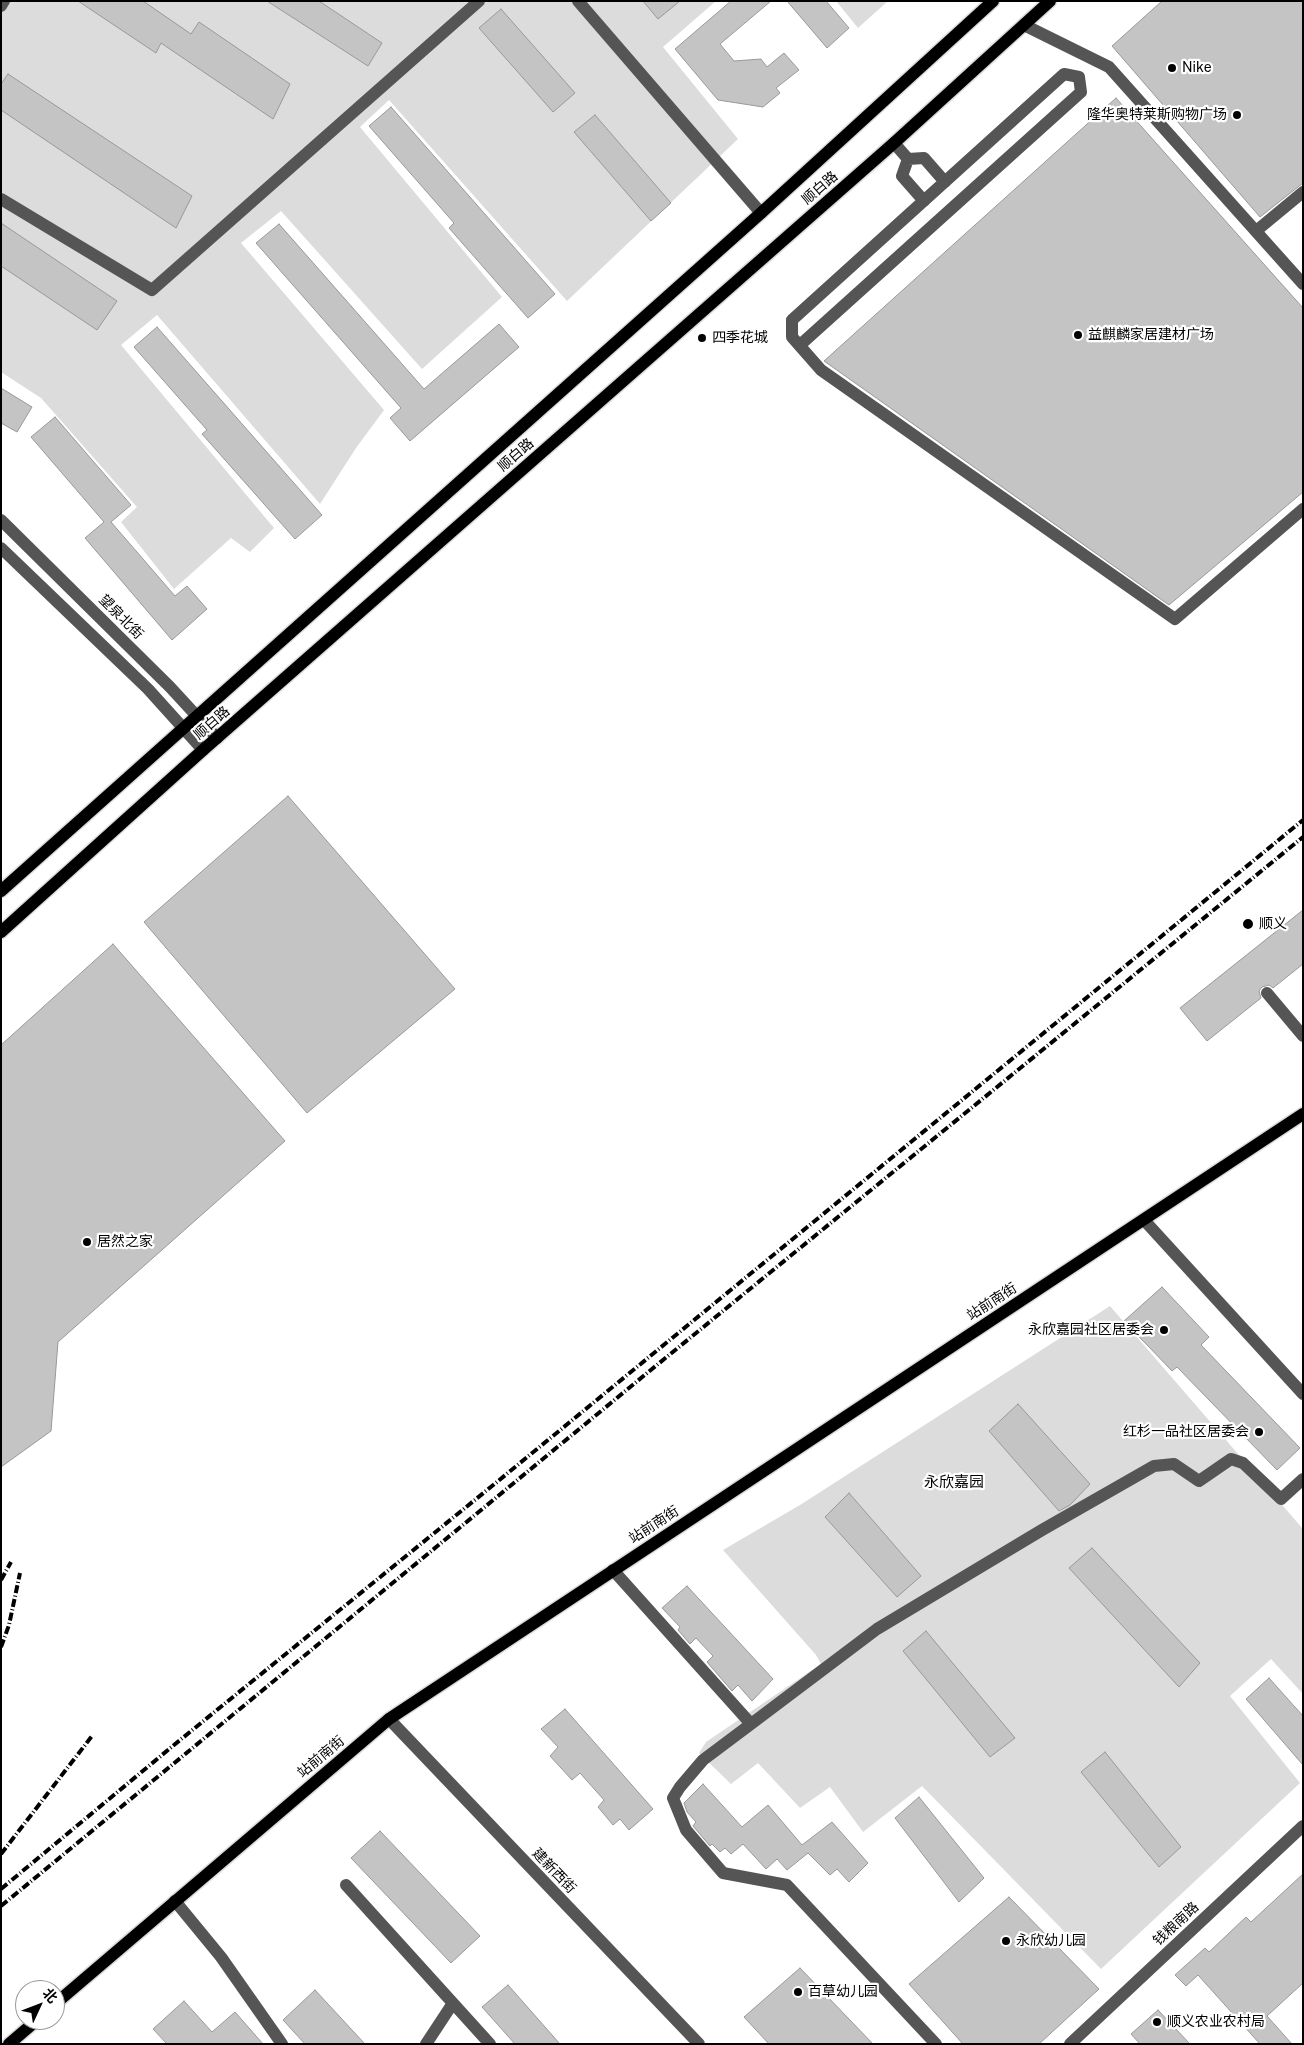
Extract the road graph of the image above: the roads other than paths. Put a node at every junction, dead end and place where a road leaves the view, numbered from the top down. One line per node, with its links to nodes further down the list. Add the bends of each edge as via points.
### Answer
1 (4, 1): 6 (street)
2 (479, 1): 12 (street, via 152,290)
3 (578, 1): 14 (street)
4 (993, 1): 14 (main road, 顺白路)
5 (1050, 1): 7 (main road, 顺白路)
6 (1, 6)
7 (1024, 25): 8 (main road, 顺白路); 15 (street, via 1109,67)
8 (894, 143): 9 (street); 23 (main road, 顺白路)
9 (908, 159): 10 (street, via 924,158); 13 (street, via 902,176)
10 (945, 182): 13 (street); 17 (street, via 1064,74 1080,77 1081,92)
11 (1303, 192): 15 (street)
12 (1, 199)
13 (924, 201): 17 (street, via 792,320 792,337)
14 (761, 213): 21 (main road, 顺白路)
15 (1256, 231): 16 (street)
16 (1303, 284)
17 (800, 345): 18 (street, via 821,370 1175,619)
18 (1303, 509)
19 (1, 520): 21 (street, 望泉北街)
20 (1, 548): 22 (street, via 148,689)
21 (197, 716): 22 (main road, 顺白路); 23 (street, 望泉北街)
22 (184, 728): 24 (street); 25 (main road, 顺白路)
23 (217, 738): 24 (main road, 顺白路)
24 (203, 750): 26 (main road, 顺白路)
25 (1, 891)
26 (1, 932)
27 (1267, 993): 28 (street)
28 (1303, 1036)
29 (1303, 1114): 30 (main road, 站前南街)
30 (1144, 1220): 31 (street); 33 (main road, 站前南街)
31 (1303, 1394)
32 (1303, 1479): 35 (street, via 1281,1499 1243,1463 1232,1459 1199,1482 1174,1464 1154,1466 878,1629)
33 (613, 1570): 34 (main road, 站前南街); 35 (street)
34 (388, 1719): 38 (main road, 站前南街); 46 (street, 建新西街)
35 (751, 1724): 47 (street, via 703,1760 673,1798 686,1830 723,1873 788,1885)
36 (1303, 1826): 48 (street, 钱粮南路)
37 (346, 1885): 40 (street)
38 (175, 1901): 39 (main road, 站前南街); 43 (street, via 221,1957)
39 (65, 1995)
40 (453, 2002): 44 (street); 45 (street)
41 (25, 2030): 42 (main road)
42 (9, 2044)
43 (282, 2044)
44 (426, 2044)
45 (490, 2044)
46 (699, 2044)
47 (936, 2044)
48 (1070, 2044)

